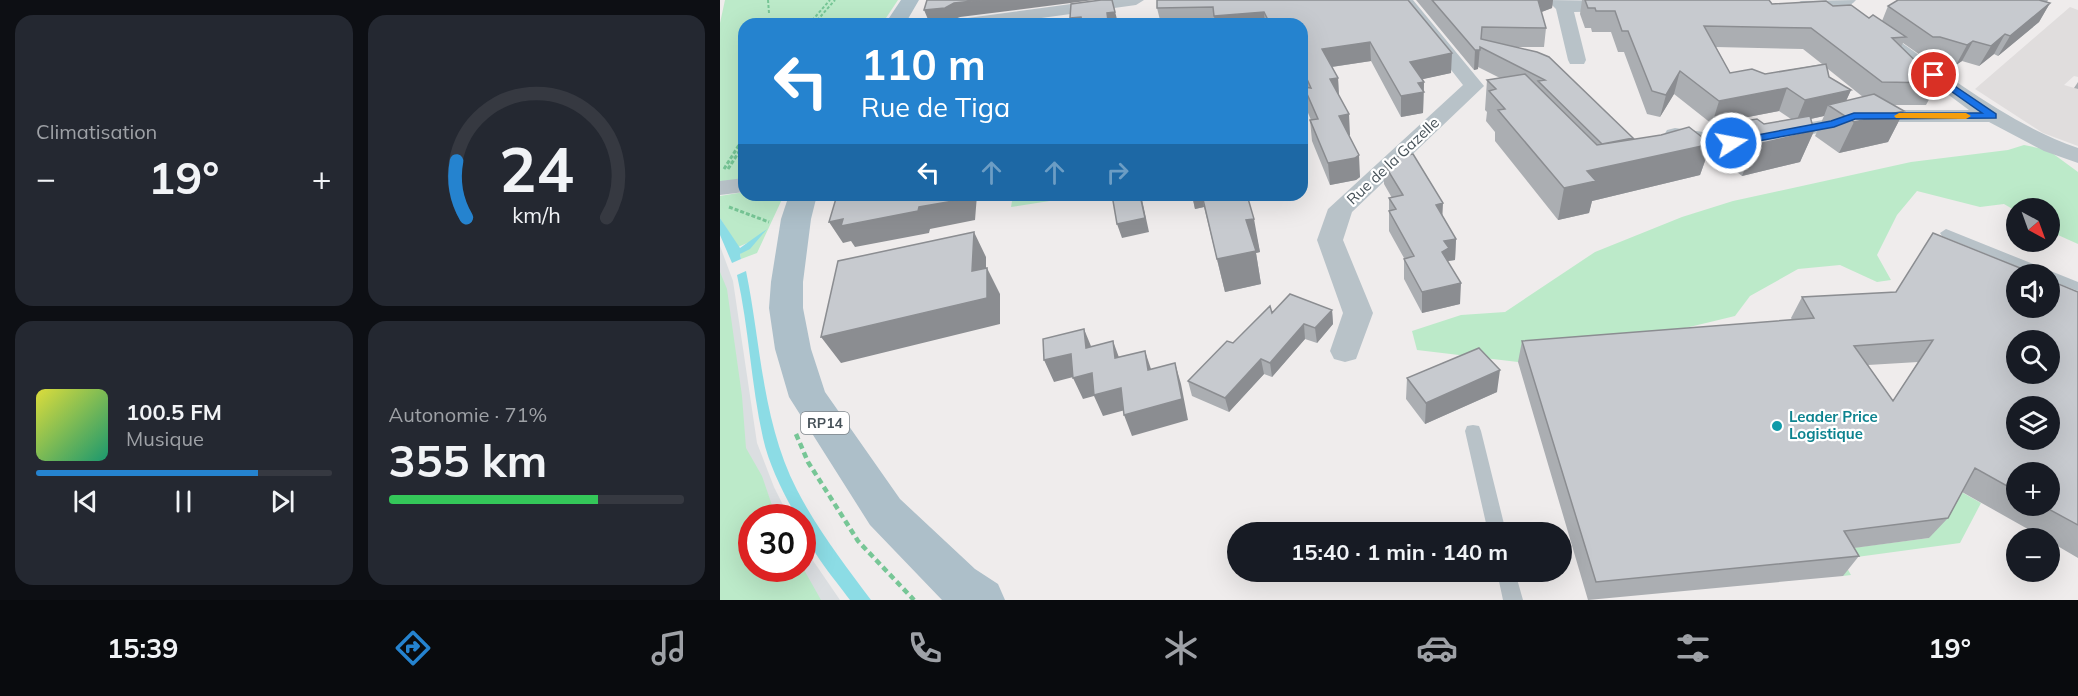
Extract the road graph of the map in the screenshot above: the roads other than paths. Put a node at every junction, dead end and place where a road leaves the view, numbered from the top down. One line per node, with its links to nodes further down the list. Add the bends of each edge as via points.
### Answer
1 (910, 0): 8 (main road)
2 (1136, 0): 9 (street)
3 (1404, 0): 19 (street, Rue de la Gazelle, via 1479,87 1341,209 1330,240 1358,313)
4 (1559, 3): 6 (street); 10 (street)
5 (1843, 3): 7 (street); 11 (street, via 1862,23)
6 (1635, 6)
7 (1790, 6)
8 (899, 18)
9 (1004, 18)
10 (1577, 60)
11 (1992, 116): 12 (street, via 1854,116 1834,124 1731,143); 13 (street, via 2041,143)
12 (1675, 135)
13 (2078, 156)
14 (800, 201): 23 (main road, RP14, via 786,308 793,349 808,397 885,512 959,585)
15 (1946, 233): 16 (lane)
16 (2021, 264)
17 (2060, 280): 18 (lane)
18 (2078, 287)
19 (1345, 351)
20 (1473, 431): 21 (lane)
21 (1495, 522)
22 (1508, 582): 24 (lane)
23 (981, 600)
24 (1512, 600)

